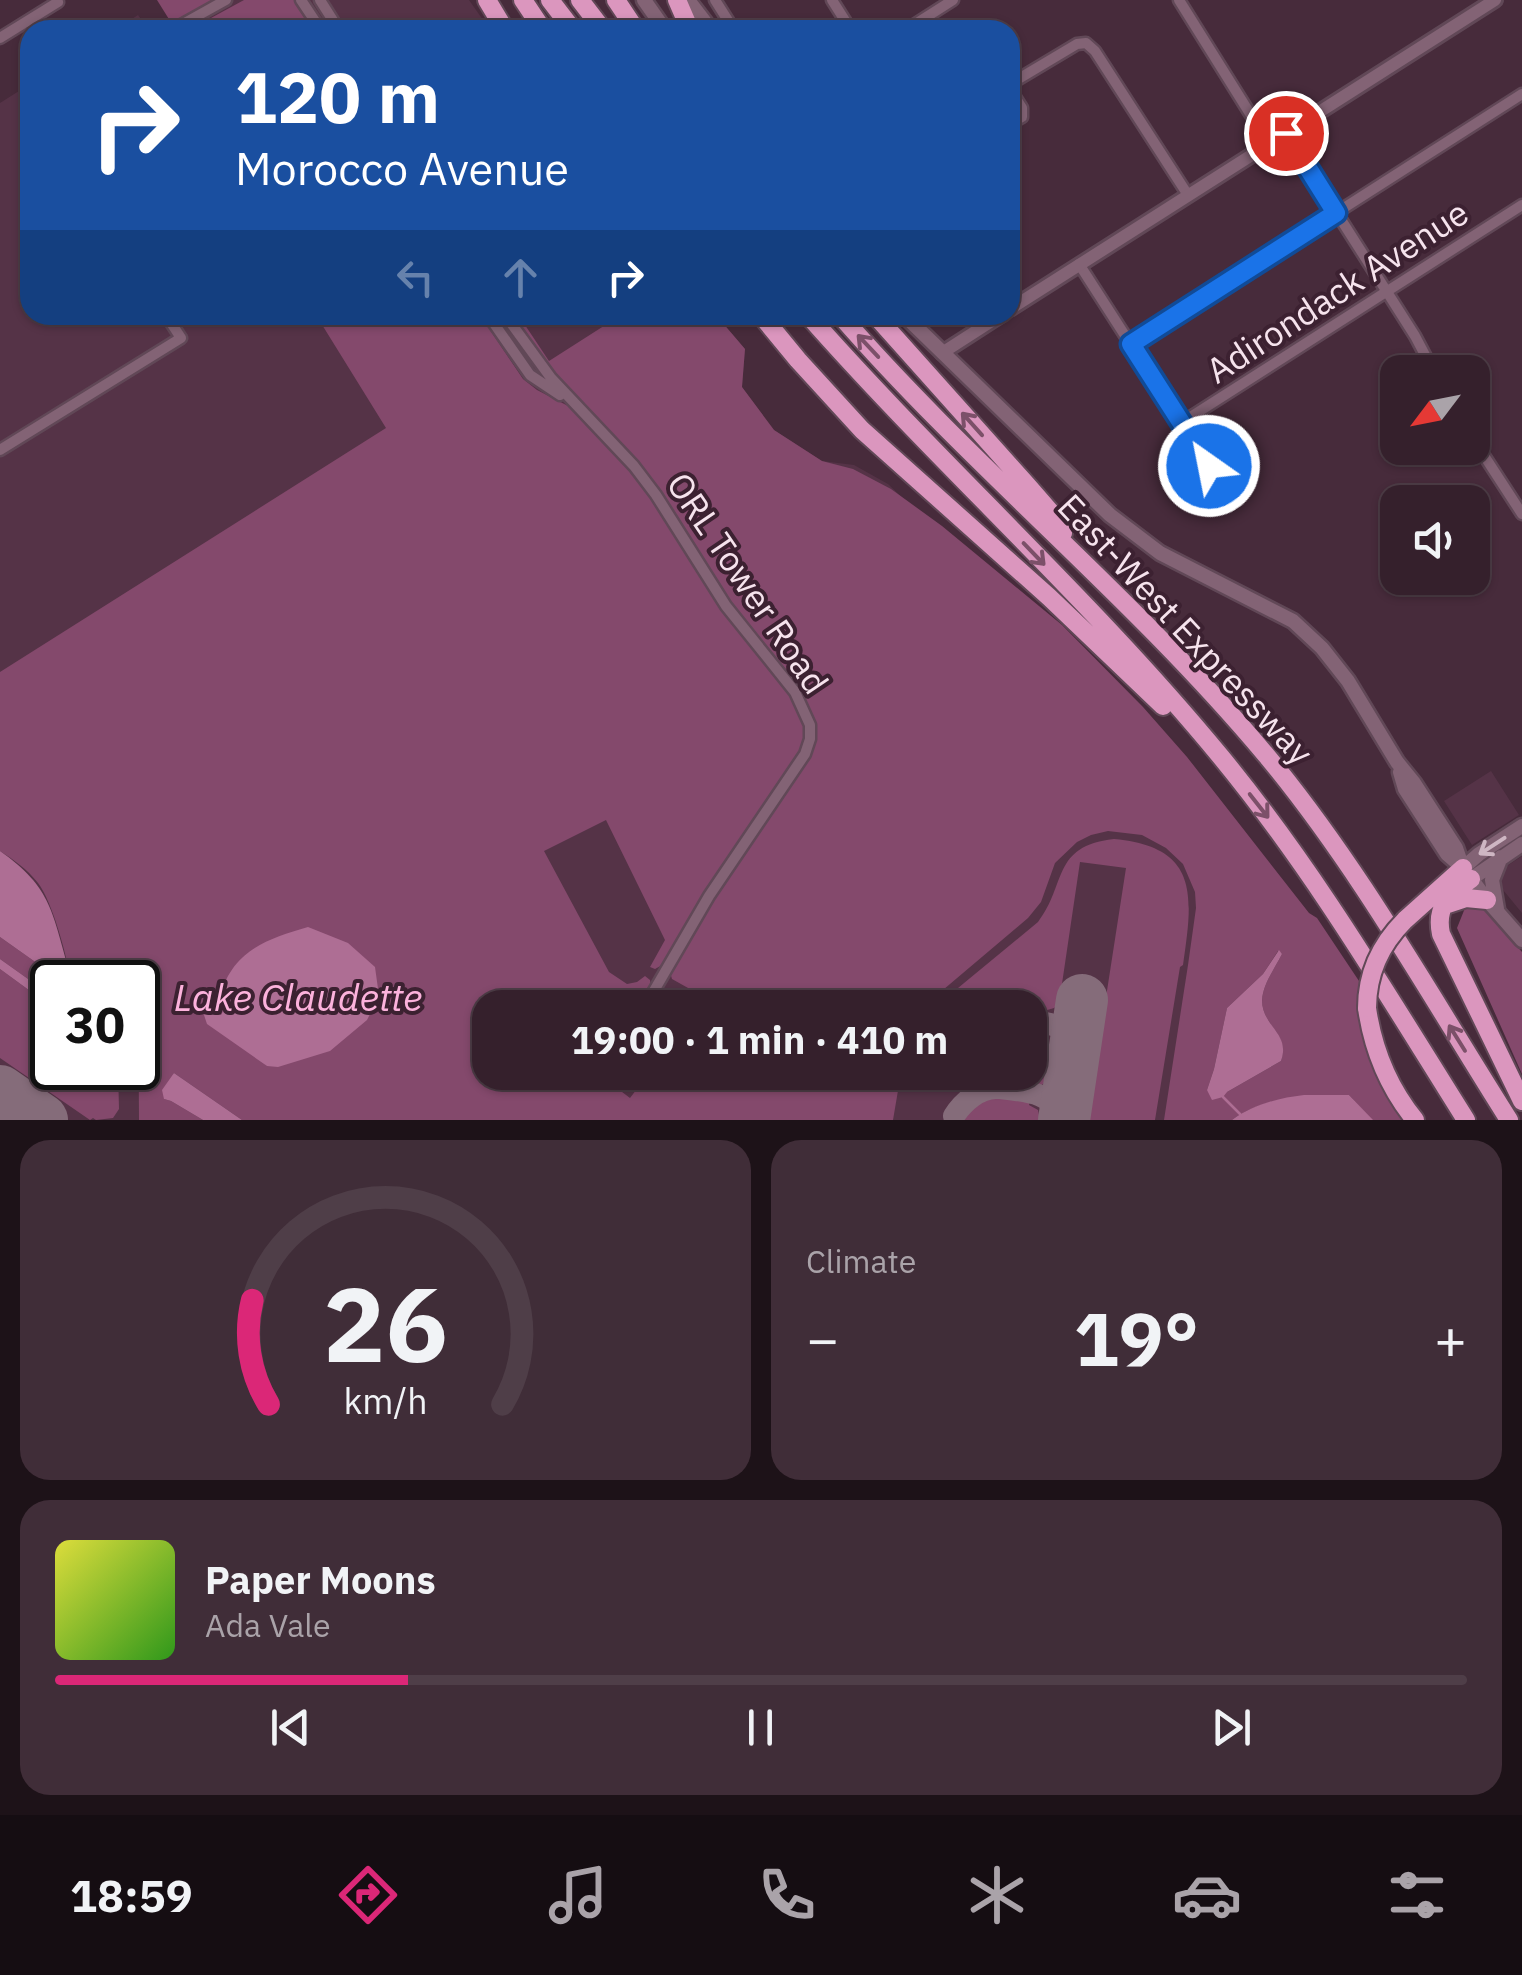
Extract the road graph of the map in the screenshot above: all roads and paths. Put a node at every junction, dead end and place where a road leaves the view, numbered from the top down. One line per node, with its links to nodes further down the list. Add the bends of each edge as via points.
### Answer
1 (226, 0): 11 (street)
2 (550, 0): 12 (highway)
3 (580, 0): 13 (highway)
4 (688, 0): 14 (main road)
5 (953, 0): 15 (street)
6 (1179, 0): 19 (street)
7 (1495, 0): 9 (street)
8 (58, 1): 10 (street)
9 (1472, 6): 18 (street)
10 (28, 20)
11 (190, 20)
12 (565, 20)
13 (595, 20)
14 (703, 20)
15 (922, 20)
16 (1020, 81): 20 (street, via 1086,44)
17 (1522, 94): 22 (street)
18 (1286, 133): 19 (street); 22 (street)
19 (1269, 144): 20 (street)
20 (1188, 195): 23 (street)
21 (1522, 205): 24 (street, Adirondack Avenue)
22 (1336, 213): 24 (street); 36 (street)
23 (1079, 264): 25 (street); 36 (street)
24 (1386, 292): 38 (street); 41 (street, Adirondack Avenue)
25 (1020, 302)
26 (173, 325): 42 (street, via 181,338)
27 (495, 325): 40 (street, ORL Tower Road, via 530,375)
28 (512, 325): 40 (street, ORL Tower Road)
29 (761, 325): 39 (highway)
30 (769, 325): 39 (highway)
31 (817, 325): 47 (highway, East-West Expressway, one-way to 47)
32 (850, 325): 46 (highway, East-West Expressway, one-way to 32)
33 (883, 325): 46 (highway, one-way to 33, via 1045,506)
34 (914, 325): 37 (main road)
35 (985, 325): 37 (street)
36 (1131, 344): 41 (street)
37 (942, 353): 51 (main road, via 1133,534 1293,621 1322,648)
38 (1425, 355)
39 (798, 360): 47 (highway, via 862,430)
40 (577, 406): 55 (street, ORL Tower Road, via 656,494 726,606 795,692 810,725 805,754)
41 (1181, 423): 44 (street)
42 (0, 450)
43 (1490, 465): 45 (street)
44 (1209, 466)
45 (1522, 514)
46 (1076, 554): 59 (highway, East-West Expressway, one-way to 46, via 1298,795 1222,705)
47 (1220, 756): 58 (highway, East-West Expressway, one-way to 58, via 1298,857)
48 (1522, 826): 51 (main road, one-way to 51, via 1479,854)
49 (1522, 844): 50 (main road)
50 (1502, 857): 51 (main road); 53 (main road, via 1492,880)
51 (1467, 873): 52 (highway); 53 (main road); 57 (highway, bridge, via 1405,920 1369,978 1370,1034)
52 (1443, 906): 53 (highway, via 1466,898); 56 (highway, via 1442,934)
53 (1492, 906): 54 (main road)
54 (1522, 940)
55 (654, 990)
56 (1522, 1100)
57 (1415, 1120)
58 (1466, 1120)
59 (1509, 1120)

